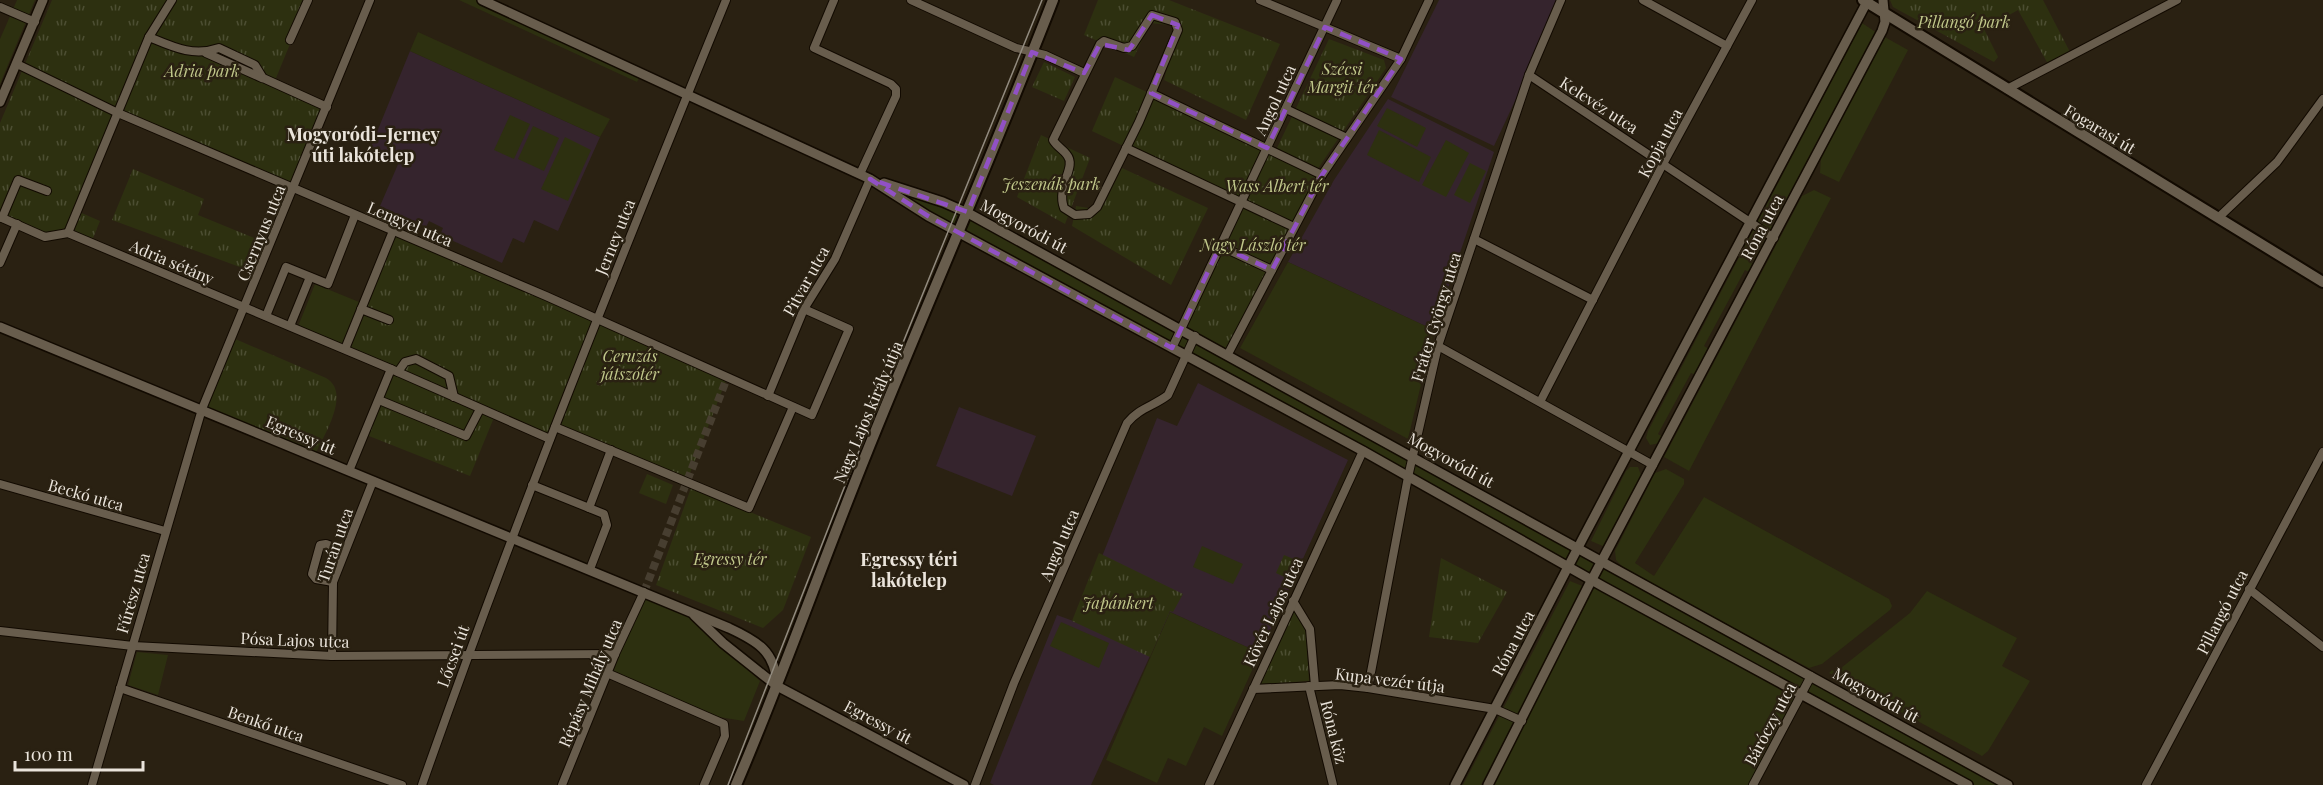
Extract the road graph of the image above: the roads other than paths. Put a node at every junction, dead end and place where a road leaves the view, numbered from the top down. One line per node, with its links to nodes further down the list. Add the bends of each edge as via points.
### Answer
1 (43, 0): 22 (street)
2 (172, 0): 24 (street)
3 (308, 0): 25 (street)
4 (370, 0): 37 (street, Csernyus utca)
5 (482, 0): 34 (street, Mogyoródi út)
6 (726, 0): 34 (street, Jerney utca)
7 (834, 0): 44 (street, via 814,48 896,89)
8 (911, 0): 19 (street)
9 (1053, 0): 27 (main road, Nagy Lajos király útja)
10 (1260, 0): 23 (street)
11 (1337, 0): 23 (street, Angol utca)
12 (1429, 0): 28 (street)
13 (1561, 0): 31 (street, Fráter György utca)
14 (1643, 0): 26 (street)
15 (1752, 0): 26 (street, Kopja utca)
16 (1883, 0): 21 (street, Róna utca)
17 (2177, 0): 32 (street)
18 (1866, 1): 21 (main road, Fogarasi út); 54 (street, Róna utca)
19 (921, 2): 27 (street)
20 (0, 7): 22 (street)
21 (1885, 14): 32 (main road, Fogarasi út); 61 (street, Róna utca, via 1882,31)
22 (35, 22): 29 (street)
23 (1325, 27): 28 (street); 38 (street, Angol utca)
24 (149, 37): 37 (street, via 179,50 206,52 219,48 255,65 263,78); 39 (street)
25 (290, 40)
26 (1727, 46): 43 (street, Kopja utca)
27 (1032, 52): 30 (street); 50 (main road, Nagy Lajos király útja)
28 (1401, 59): 40 (street)
29 (17, 64): 36 (street); 39 (street, Lengyel utca)
30 (1084, 74): 33 (street, via 1104,41 1124,48 1132,46 1152,15 1175,22 1178,30); 41 (street, via 1053,140 1068,155 1071,166 1060,193 1069,213 1082,216 1094,210)
31 (1529, 75): 43 (street, Kelevéz utca); 60 (street, Fráter György utca)
32 (2007, 89): 53 (main road, Fogarasi út)
33 (1151, 93): 41 (street); 42 (street)
34 (687, 95): 44 (street, Mogyoródi út); 72 (street, Jerney utca)
35 (2323, 99): 53 (street, via 2277,162)
36 (0, 102)
37 (327, 107): 47 (street, Csernyus utca)
38 (1286, 109): 40 (street); 42 (street, Angol utca)
39 (117, 113): 47 (street, Lengyel utca); 59 (street)
40 (1347, 138): 45 (street)
41 (1126, 148): 49 (street)
42 (1267, 148): 45 (street); 49 (street, Angol utca)
43 (1663, 164): 54 (street, Kelevéz utca); 67 (street, Kopja utca)
44 (860, 174): 46 (street, Mogyoródi út)
45 (1322, 175): 56 (street)
46 (870, 179): 50 (street, Mogyoródi út); 58 (street, Mogyoródi út); 70 (street, Pitvar utca, via 835,259)
47 (294, 188): 51 (street, Lengyel utca); 68 (street, Csernyus utca)
48 (47, 191): 52 (street, Adria sétány, via 18,180)
49 (1241, 202): 56 (street); 62 (street, Angol utca)
50 (968, 213): 58 (main road, Nagy Lajos király útja); 76 (street, Mogyoródi út)
51 (356, 215): 57 (street, Lengyel utca); 65 (street, via 328,284)
52 (1, 217): 55 (street, Adria sétány)
53 (2218, 218): 66 (main road, Fogarasi út)
54 (1751, 221): 61 (street, Kelevéz utca); 94 (street, Róna utca)
55 (17, 224): 59 (street, Adria sétány, via 45,237); 63 (street)
56 (1294, 227): 64 (street)
57 (393, 231): 69 (street); 72 (street, Lengyel utca)
58 (960, 232): 79 (street, Mogyoródi út); 129 (main road, Nagy Lajos király útja, via 864,459)
59 (68, 233): 68 (street, Adria sétány)
60 (1474, 238): 67 (street); 78 (street, Fráter György utca)
61 (1774, 238): 98 (street, Róna utca)
62 (1220, 246): 64 (street); 76 (street, Angol utca)
63 (0, 263)
64 (1272, 270): 81 (street)
65 (310, 277): 71 (street, via 286,267); 74 (street)
66 (2323, 282)
67 (1593, 300): 87 (street, Kopja utca)
68 (246, 308): 71 (street, Adria sétány); 90 (street, Csernyus utca)
69 (361, 309): 73 (street); 80 (street)
70 (804, 309): 84 (street, Pitvar utca); 88 (street, via 849,329 812,415)
71 (266, 316): 74 (street, Adria sétány)
72 (596, 319): 84 (street, Lengyel utca); 91 (street, Jerney utca)
73 (388, 320)
74 (290, 326): 80 (street, Adria sétány)
75 (0, 327): 90 (street, Egressy út)
76 (1181, 328): 77 (street, Mogyoródi út); 79 (street, Angol utca)
77 (1195, 336): 81 (street, Mogyoródi út); 82 (street, Angol utca)
78 (1438, 346): 87 (street); 97 (street, Fráter György utca)
79 (1172, 348): 82 (street, Mogyoródi út)
80 (345, 349): 83 (street, Adria sétány)
81 (1228, 354): 97 (street, Mogyoródi út)
82 (1186, 356): 95 (street, Mogyoródi út); 144 (street, Angol utca, via 1168,394 1142,408 1127,423 1014,683)
83 (395, 370): 85 (street, Adria sétány); 85 (street, via 416,359 449,376); 86 (street)
84 (768, 396): 88 (street, Lengyel utca)
85 (454, 397): 89 (street, Adria sétány)
86 (379, 400): 89 (street, via 466,436); 99 (street)
87 (1540, 402): 94 (street)
88 (793, 407): 93 (street, via 749,508)
89 (480, 408): 92 (street, Adria sétány)
90 (202, 409): 99 (street, Egressy út); 105 (street, Fűrész utca)
91 (555, 427): 92 (street, Jerney utca); 93 (street)
92 (550, 439): 103 (street, Jerney utca)
93 (610, 450): 104 (street)
94 (1630, 450): 98 (street); 107 (street, Róna utca)
95 (1363, 451): 100 (street, Mogyoródi út); 116 (street, Kövér Lajos utca)
96 (2323, 452): 114 (street, Pillangó utca)
97 (1413, 456): 100 (street, Fráter György utca); 107 (street, Mogyoródi út)
98 (1653, 465): 109 (street, Róna utca)
99 (349, 471): 101 (street, Egressy út)
100 (1408, 477): 110 (street, Mogyoródi út); 132 (street, Fráter György utca)
101 (373, 481): 106 (street, Egressy út); 108 (street, Turán utca)
102 (0, 484): 105 (street, Beckó utca)
103 (532, 485): 104 (street); 106 (street, Jerney utca)
104 (589, 508): 111 (street, via 604,514 607,525)
105 (165, 531): 121 (street, Fűrész utca)
106 (511, 537): 111 (street, Egressy út); 126 (street, Lőcsei út)
107 (1578, 548): 109 (street, Mogyoródi út); 110 (street, Róna utca)
108 (344, 551): 113 (street, Turán utca); 113 (street, via 326,544 317,550 312,574 316,579)
109 (1602, 561): 112 (street, Róna utca); 128 (street, Mogyoródi út)
110 (1569, 568): 112 (street, Mogyoródi út); 135 (street, Róna utca)
111 (590, 569): 115 (street, Egressy út)
112 (1592, 581): 134 (street, Mogyoródi út); 136 (street, Róna utca)
113 (333, 582): 125 (street, Turán utca)
114 (2249, 590): 122 (street); 152 (street, Pillangó utca)
115 (644, 592): 117 (street, Egressy út); 124 (street, Répásy Mihály utca)
116 (1293, 602): 130 (street, Róna köz, via 1310,629); 133 (street, Kövér Lajos utca)
117 (688, 609): 118 (street, Egressy út); 120 (street, Egressy út)
118 (729, 628): 120 (street, via 722,628 719,633); 129 (street, Egressy út, via 752,640 772,659)
119 (0, 632): 121 (street, Pósa Lajos utca)
120 (723, 643): 129 (street, Egressy út)
121 (132, 646): 125 (street, Pósa Lajos utca); 131 (street, Fűrész utca)
122 (2323, 647)
123 (591, 654): 124 (street, Pósa Lajos utca); 126 (street, Pósa Lajos utca); 127 (street)
124 (615, 654): 127 (street, Répásy Mihály utca)
125 (332, 656): 126 (street, Pósa Lajos utca)
126 (467, 657): 139 (street, Lőcsei út)
127 (607, 673): 140 (street, Répásy Mihály utca); 141 (street, via 721,722 726,732)
128 (1811, 676): 134 (street, Báróczy utca); 151 (street, Mogyoródi út)
129 (777, 686): 142 (main road, Nagy Lajos király útja); 143 (street, Egressy út)
130 (1312, 686): 132 (street, Kupa vezér útja); 133 (street, Kupa vezér útja); 146 (street, Róna köz)
131 (120, 688): 137 (street, Fűrész utca); 138 (street, Benkő utca)
132 (1368, 688): 135 (street, Kupa vezér útja)
133 (1253, 689): 145 (street, Kövér Lajos utca)
134 (1802, 695): 149 (street, Báróczy utca); 150 (street, Mogyoródi út)
135 (1495, 709): 136 (street, Kupa vezér útja); 147 (street, Róna utca)
136 (1522, 721): 148 (street, Róna utca)
137 (92, 785)
138 (402, 785)
139 (422, 785)
140 (562, 785)
141 (704, 785)
142 (736, 785)
143 (964, 785)
144 (975, 785)
145 (1209, 785)
146 (1333, 785)
147 (1455, 785)
148 (1488, 785)
149 (1753, 785)
150 (1968, 785)
151 (2008, 785)
152 (2146, 785)

